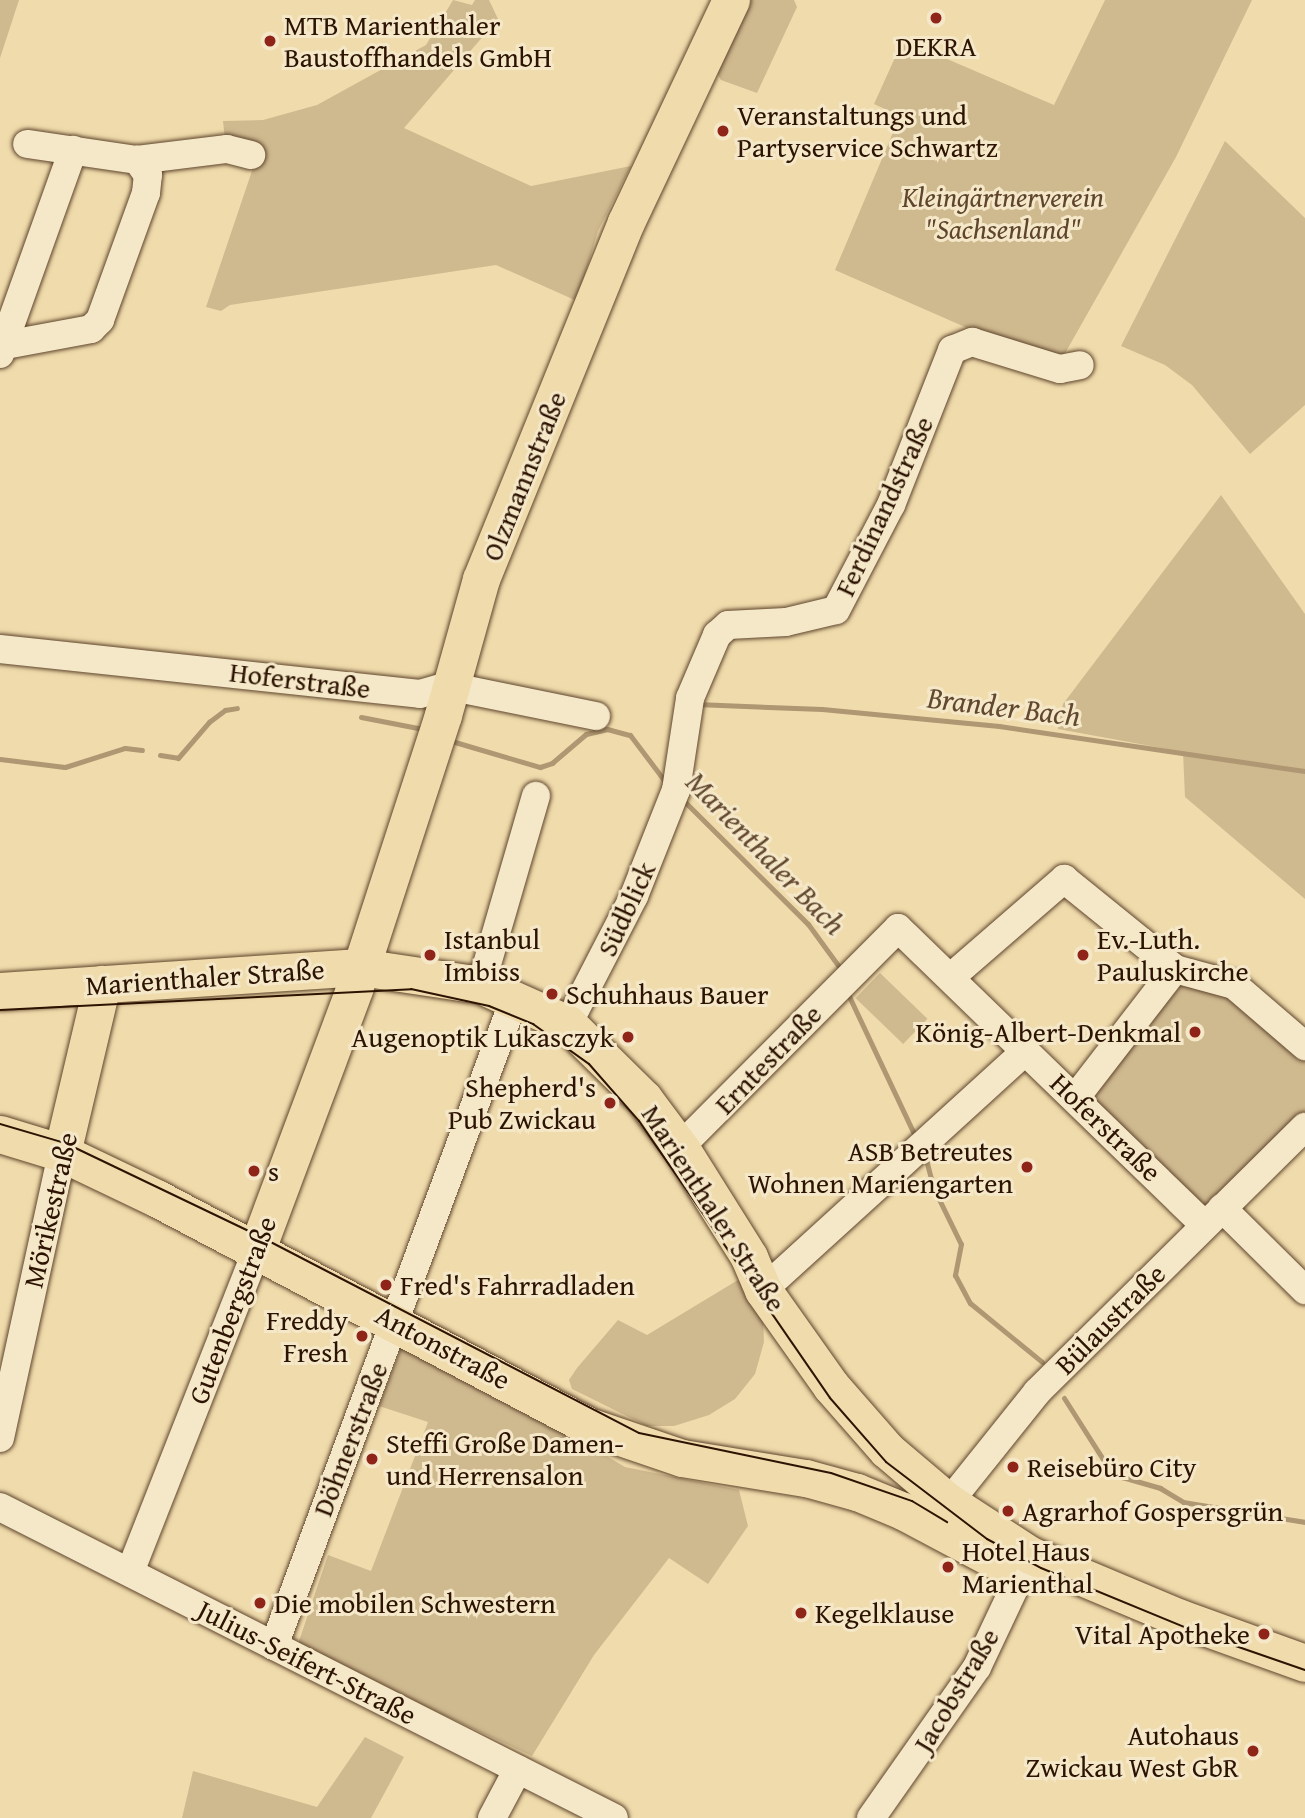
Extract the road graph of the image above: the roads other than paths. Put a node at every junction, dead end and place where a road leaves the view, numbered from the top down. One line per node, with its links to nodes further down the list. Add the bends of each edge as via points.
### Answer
1 (731, 0): 9 (main road, Olzmannstraße, via 623,231 481,579)
2 (27, 144): 3 (street)
3 (73, 150): 5 (street); 6 (street)
4 (251, 155): 5 (street, via 227,149)
5 (137, 160): 6 (street, via 148,175 146,193 100,320 91,329)
6 (1, 348)
7 (1080, 365): 11 (street, Ferdinandstraße, via 1060,369 972,342 952,350 891,505 836,610 786,622 729,625 717,635 690,698)
8 (0, 649): 9 (street, Hoferstraße, via 420,694)
9 (445, 701): 10 (street, Hoferstraße); 13 (main road, Olzmannstraße)
10 (596, 716)
11 (674, 794): 21 (street, Südblick, via 634,896)
12 (536, 796): 18 (street)
13 (360, 967): 17 (main road, Marienthaler Straße); 18 (main road, Marienthaler Straße); 30 (main road, Gutenbergstraße)
14 (1175, 969): 16 (street, via 1064,879); 22 (street, via 1234,985); 24 (street)
15 (855, 971): 16 (street, Hoferstraße, via 898,928); 27 (street, Erntestraße)
16 (951, 977): 24 (street, Hoferstraße)
17 (102, 984): 19 (main road, Marienthaler Straße); 28 (main road, Mörikestraße)
18 (481, 985): 20 (main road, Marienthaler Straße)
19 (0, 991)
20 (515, 997): 21 (main road, Marienthaler Straße); 33 (street, Döhnerstraße)
21 (568, 1024): 27 (main road, Marienthaler Straße, via 644,1099)
22 (1305, 1046)
23 (1015, 1060): 31 (street)
24 (1076, 1097): 29 (street, Hoferstraße)
25 (1305, 1127): 29 (street, Bülaustraße)
26 (0, 1134): 28 (main road, Antonstraße)
27 (680, 1147): 31 (main road, Marienthaler Straße, via 749,1257)
28 (62, 1153): 30 (main road, Antonstraße); 34 (street, Mörikestraße)
29 (1214, 1217): 32 (street, Hoferstraße); 38 (street, Bülaustraße, via 1058,1369)
30 (257, 1249): 33 (main road, Antonstraße); 40 (street, Gutenbergstraße)
31 (764, 1290): 35 (main road, Marienthaler Straße, via 831,1386)
32 (1305, 1290)
33 (395, 1321): 36 (main road, Antonstraße, via 611,1436 682,1458 806,1478); 41 (street, Döhnerstraße)
34 (0, 1437)
35 (887, 1450): 36 (main road, via 879,1481); 38 (main road, Marienthaler Straße)
36 (857, 1492): 38 (main road, Antonstraße)
37 (0, 1507): 40 (street, Julius-Seifert-Straße)
38 (928, 1513): 39 (main road, Marienthaler Straße)
39 (1026, 1564): 42 (main road, Marienthaler Straße); 43 (main road, Marienthaler Straße, via 1167,1634); 47 (street, Jacobstraße, via 977,1667)
40 (130, 1572): 41 (street, Julius-Seifert-Straße)
41 (274, 1646): 44 (street, Julius-Seifert-Straße)
42 (1305, 1663)
43 (1305, 1685)
44 (518, 1769): 45 (street); 46 (street, Julius-Seifert-Straße)
45 (492, 1818)
46 (614, 1818)
47 (871, 1818)

